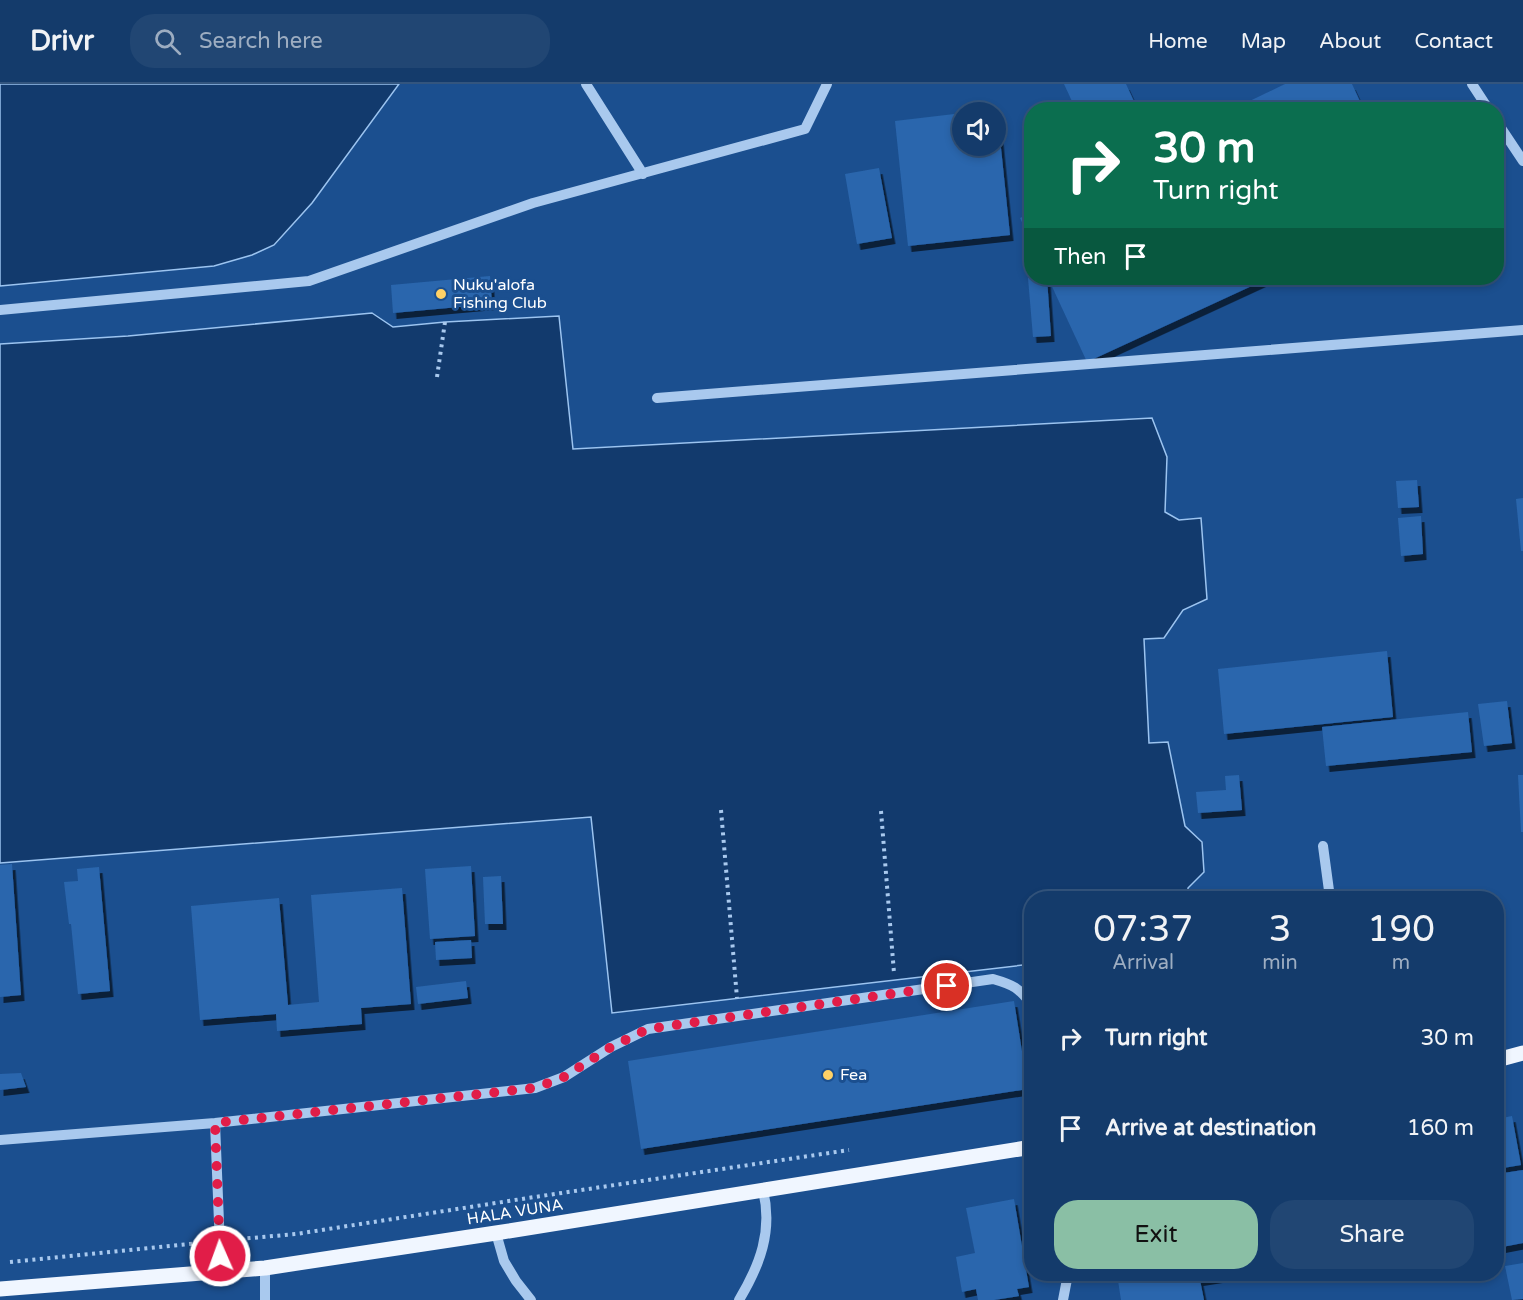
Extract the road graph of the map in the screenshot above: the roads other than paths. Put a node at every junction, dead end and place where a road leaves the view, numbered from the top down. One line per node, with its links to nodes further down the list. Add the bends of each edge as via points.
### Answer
1 (586, 84): 7 (street)
2 (827, 84): 7 (street, via 805,129)
3 (1472, 84): 4 (street)
4 (1484, 102)
5 (1504, 132): 6 (street)
6 (1523, 161)
7 (643, 174): 8 (street, via 533,203 309,281)
8 (0, 310)
9 (1523, 330): 10 (street)
10 (657, 398)
11 (1323, 846): 12 (street)
12 (1329, 891)
13 (1024, 994): 16 (street, via 993,979 648,1029 564,1077 535,1088)
14 (1523, 1053): 15 (main road)
15 (1504, 1058)
16 (215, 1123): 17 (street); 22 (street)
17 (0, 1140)
18 (1024, 1149): 19 (main road, HALA VUNA)
19 (763, 1190): 20 (main road, HALA VUNA); 27 (street, via 766,1235)
20 (496, 1233): 21 (main road, HALA VUNA); 26 (street, via 504,1261)
21 (265, 1268): 22 (main road, HALA VUNA); 25 (street)
22 (221, 1272): 24 (main road, HALA VUNA)
23 (1067, 1281): 28 (street)
24 (0, 1289)
25 (266, 1300)
26 (531, 1300)
27 (739, 1300)
28 (1063, 1300)

